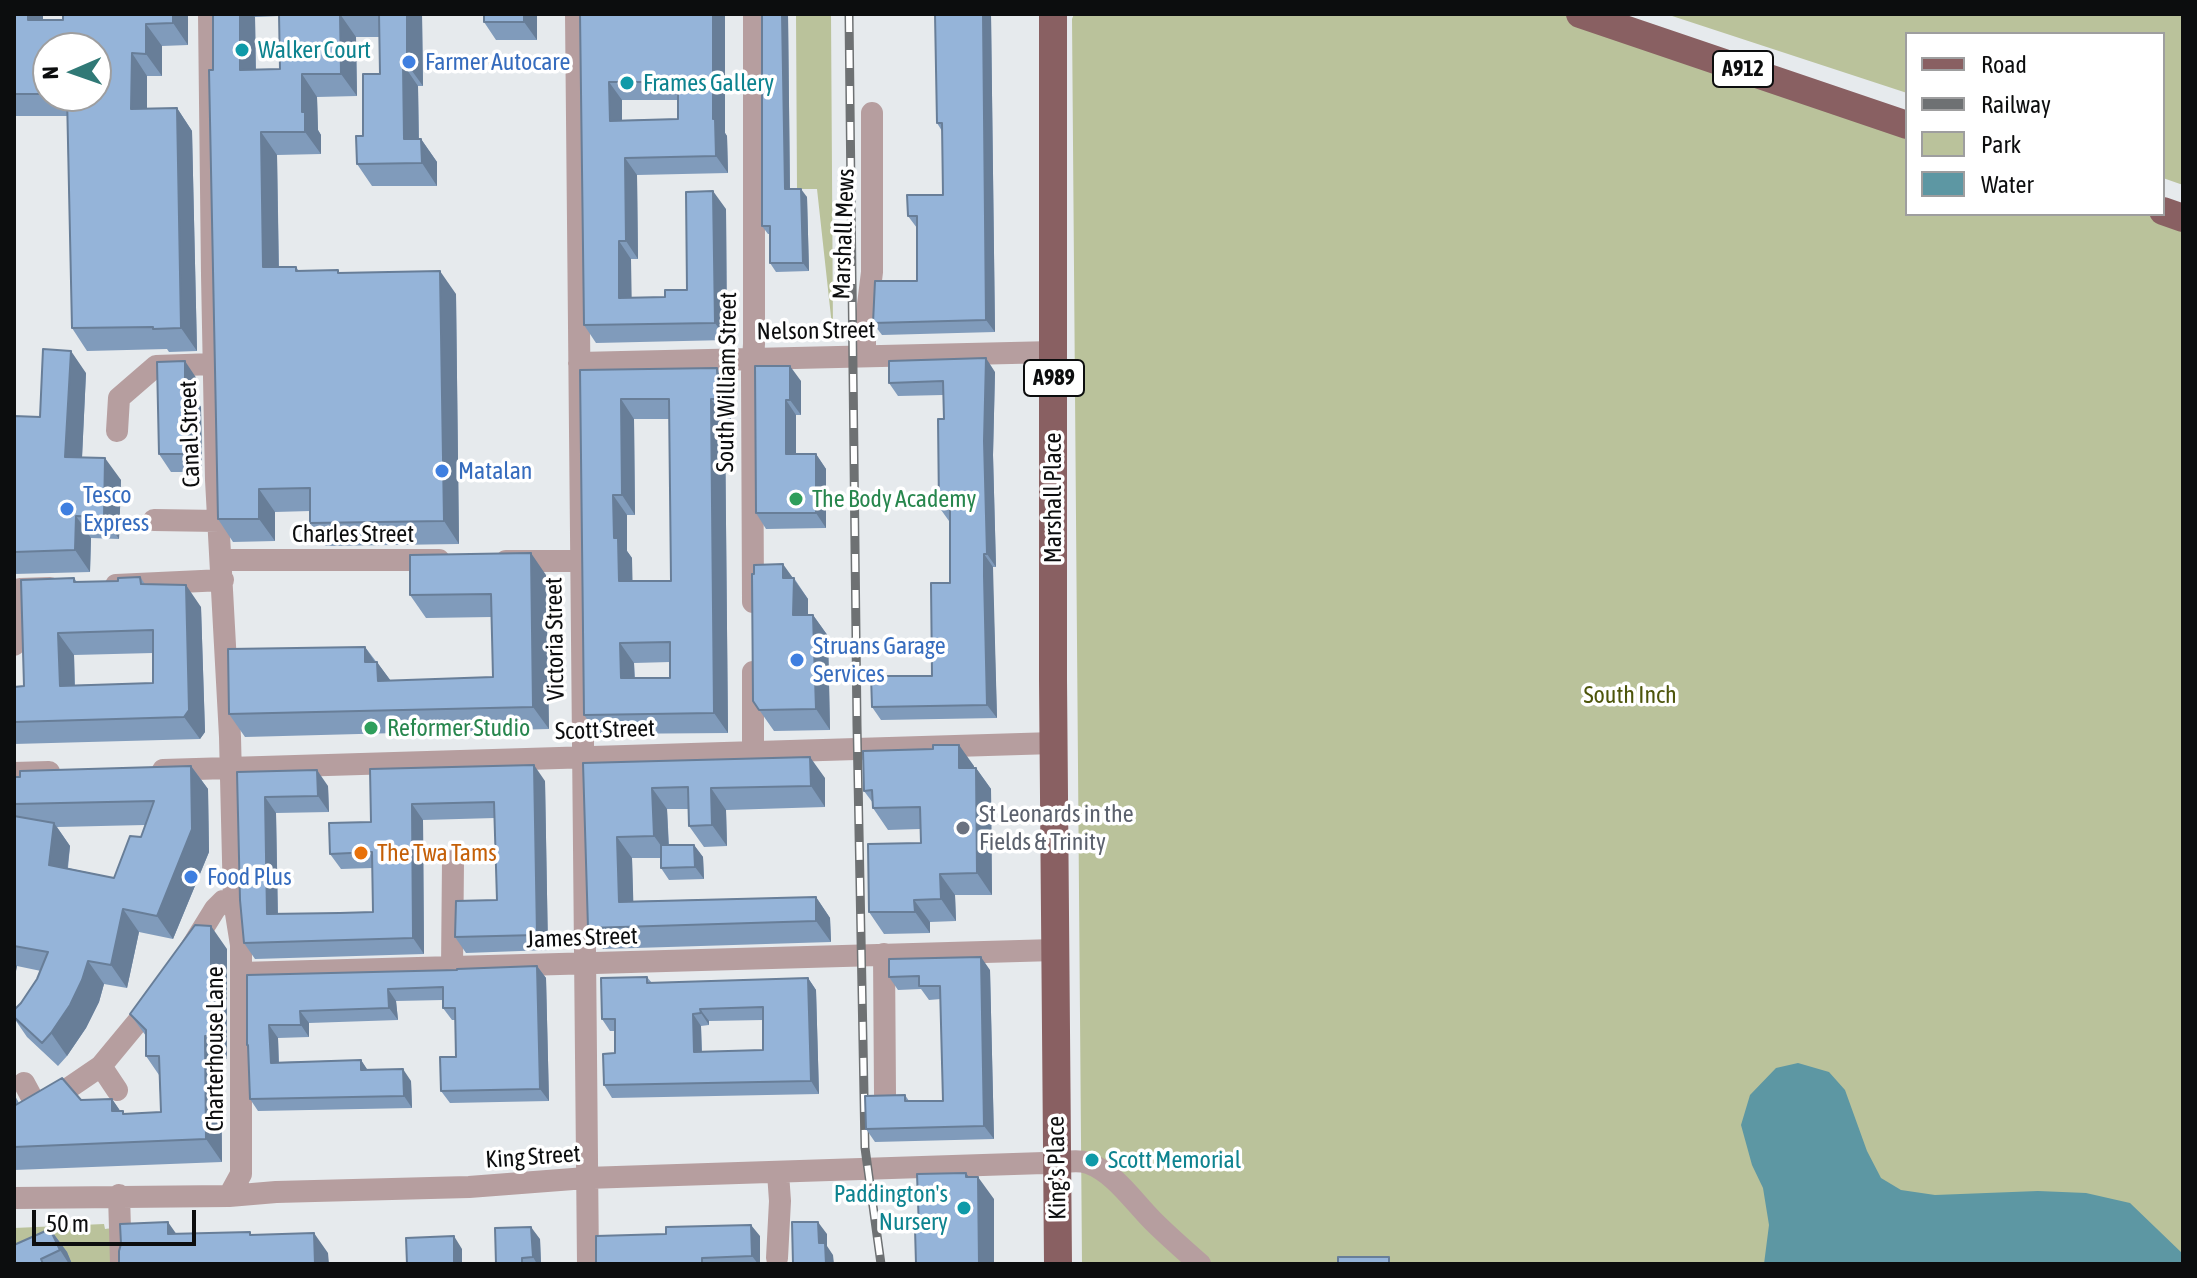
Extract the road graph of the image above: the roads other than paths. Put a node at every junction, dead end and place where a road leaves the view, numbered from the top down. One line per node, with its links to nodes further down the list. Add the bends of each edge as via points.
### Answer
1 (209, 14): 12 (street, Canal Street, via 203,272)
2 (576, 14): 11 (street, Victoria Street)
3 (754, 14): 10 (street, South William Street)
4 (1053, 14): 8 (main road, Marshall Place / A989)
5 (1580, 14): 7 (main road, A912)
6 (872, 113): 9 (street, Marshall Mews, via 872,272)
7 (1905, 124)
8 (1054, 352): 9 (street, Nelson Street); 23 (main road, Marshall Place / A989)
9 (865, 356): 10 (street, Nelson Street)
10 (754, 359): 11 (street, Nelson Street); 20 (street, South William Street)
11 (579, 363): 16 (street, Victoria Street)
12 (214, 364): 13 (street, via 156,366 119,398); 15 (street, Canal Street)
13 (117, 431)
14 (154, 520): 15 (street)
15 (219, 521): 17 (street, Canal Street)
16 (580, 561): 17 (street, Charles Street); 25 (street, Victoria Street)
17 (222, 570): 18 (street, Charles Street); 26 (street, Canal Street)
18 (98, 586)
19 (66, 587): 21 (street, via 20,589)
20 (753, 625)
21 (14, 645)
22 (753, 656): 24 (street)
23 (1054, 743): 24 (street, Scott Street); 32 (main road, A989)
24 (753, 751): 25 (street, Scott Street)
25 (583, 757): 26 (street, Scott Street); 34 (street, Victoria Street)
26 (231, 768): 27 (street, Scott Street); 31 (street, Canal Street)
27 (137, 771)
28 (76, 772): 29 (street)
29 (14, 773)
30 (453, 861): 36 (street)
31 (234, 901): 35 (street, via 223,901 215,909); 37 (street, Charterhouse Lane)
32 (1055, 950): 33 (street, James Street); 45 (main road, King's Place / A989)
33 (884, 954): 34 (street, James Street); 42 (street)
34 (584, 964): 36 (street, James Street); 47 (street, Victoria Street)
35 (180, 965)
36 (452, 968): 37 (street, James Street)
37 (241, 973): 49 (street, Charterhouse Lane, via 241,1174)
38 (166, 988): 39 (street)
39 (101, 1066): 41 (street); 43 (street)
40 (24, 1083): 43 (street)
41 (117, 1090)
42 (885, 1094)
43 (38, 1109): 44 (street)
44 (14, 1122)
45 (1056, 1165): 46 (street, King Street); 54 (main road, King's Place / A989); 55 (street, King Street, via 1086,1162 1111,1175)
46 (778, 1173): 47 (street, King Street); 51 (street)
47 (586, 1178): 49 (street, King Street); 53 (street, Victoria Street)
48 (119, 1195): 49 (street, King Street); 50 (street, King Street); 52 (street)
49 (229, 1196)
50 (14, 1198)
51 (777, 1258)
52 (121, 1264)
53 (588, 1264)
54 (1058, 1264)
55 (1200, 1264)

